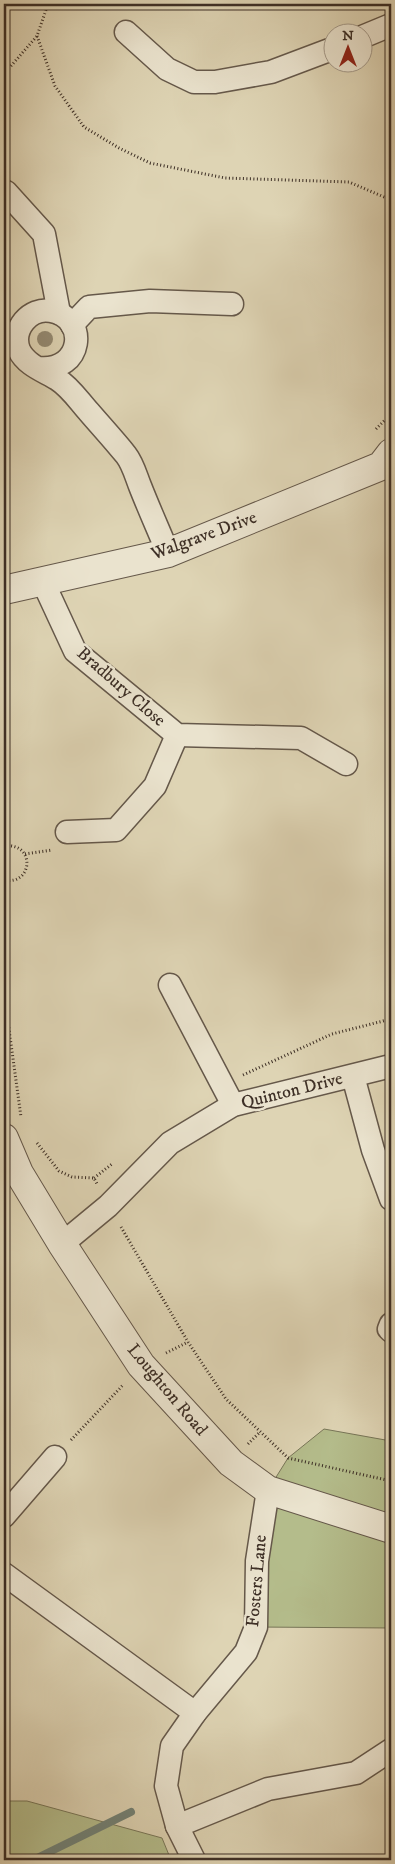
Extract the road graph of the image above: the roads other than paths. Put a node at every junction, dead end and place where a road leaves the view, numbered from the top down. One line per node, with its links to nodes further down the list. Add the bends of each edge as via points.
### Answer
1 (391, 25): 3 (street)
2 (126, 32): 4 (street, via 167,69 194,82 215,82 271,72)
3 (372, 33)
4 (322, 53)
5 (6, 192): 7 (street, via 44,234)
6 (232, 304): 7 (street, via 150,301 89,307)
7 (66, 319): 8 (street, via 76,334); 9 (street, via 50,310 41,311 32,314 20,328 18,342 23,356)
8 (73, 352): 9 (street, via 59,366); 10 (street)
9 (39, 368): 10 (street)
10 (71, 392): 12 (street, via 128,457)
11 (388, 466): 12 (street, Walgrave Drive)
12 (168, 553): 13 (street, Walgrave Drive)
13 (43, 582): 14 (street, Walgrave Drive); 15 (street, Bradbury Close, via 75,651)
14 (4, 590)
15 (176, 735): 16 (street, Bradbury Close, via 301,738); 17 (street, Bradbury Close, via 155,786 116,830)
16 (346, 764)
17 (67, 832)
18 (170, 985): 21 (street)
19 (391, 1066): 20 (street, Quinton Drive)
20 (353, 1076): 21 (street, Quinton Drive); 23 (street, via 373,1150)
21 (233, 1105): 24 (street, Quinton Drive, via 170,1144 108,1206)
22 (13, 1131): 24 (street, Loughton Road, via 19,1173)
23 (391, 1199)
24 (62, 1244): 28 (street, Loughton Road, via 141,1365 231,1463)
25 (391, 1324): 26 (street)
26 (391, 1331)
27 (55, 1457): 29 (street)
28 (268, 1490): 30 (street, Loughton Road); 32 (street, Fosters Lane, via 257,1561 256,1627 246,1652)
29 (4, 1516)
30 (391, 1529)
31 (4, 1574): 32 (street)
32 (195, 1713): 34 (street, Fosters Lane, via 172,1746 169,1762 166,1786)
33 (391, 1750): 34 (street, via 356,1773 268,1789)
34 (177, 1826): 35 (street, Fosters Lane)
35 (194, 1860)

